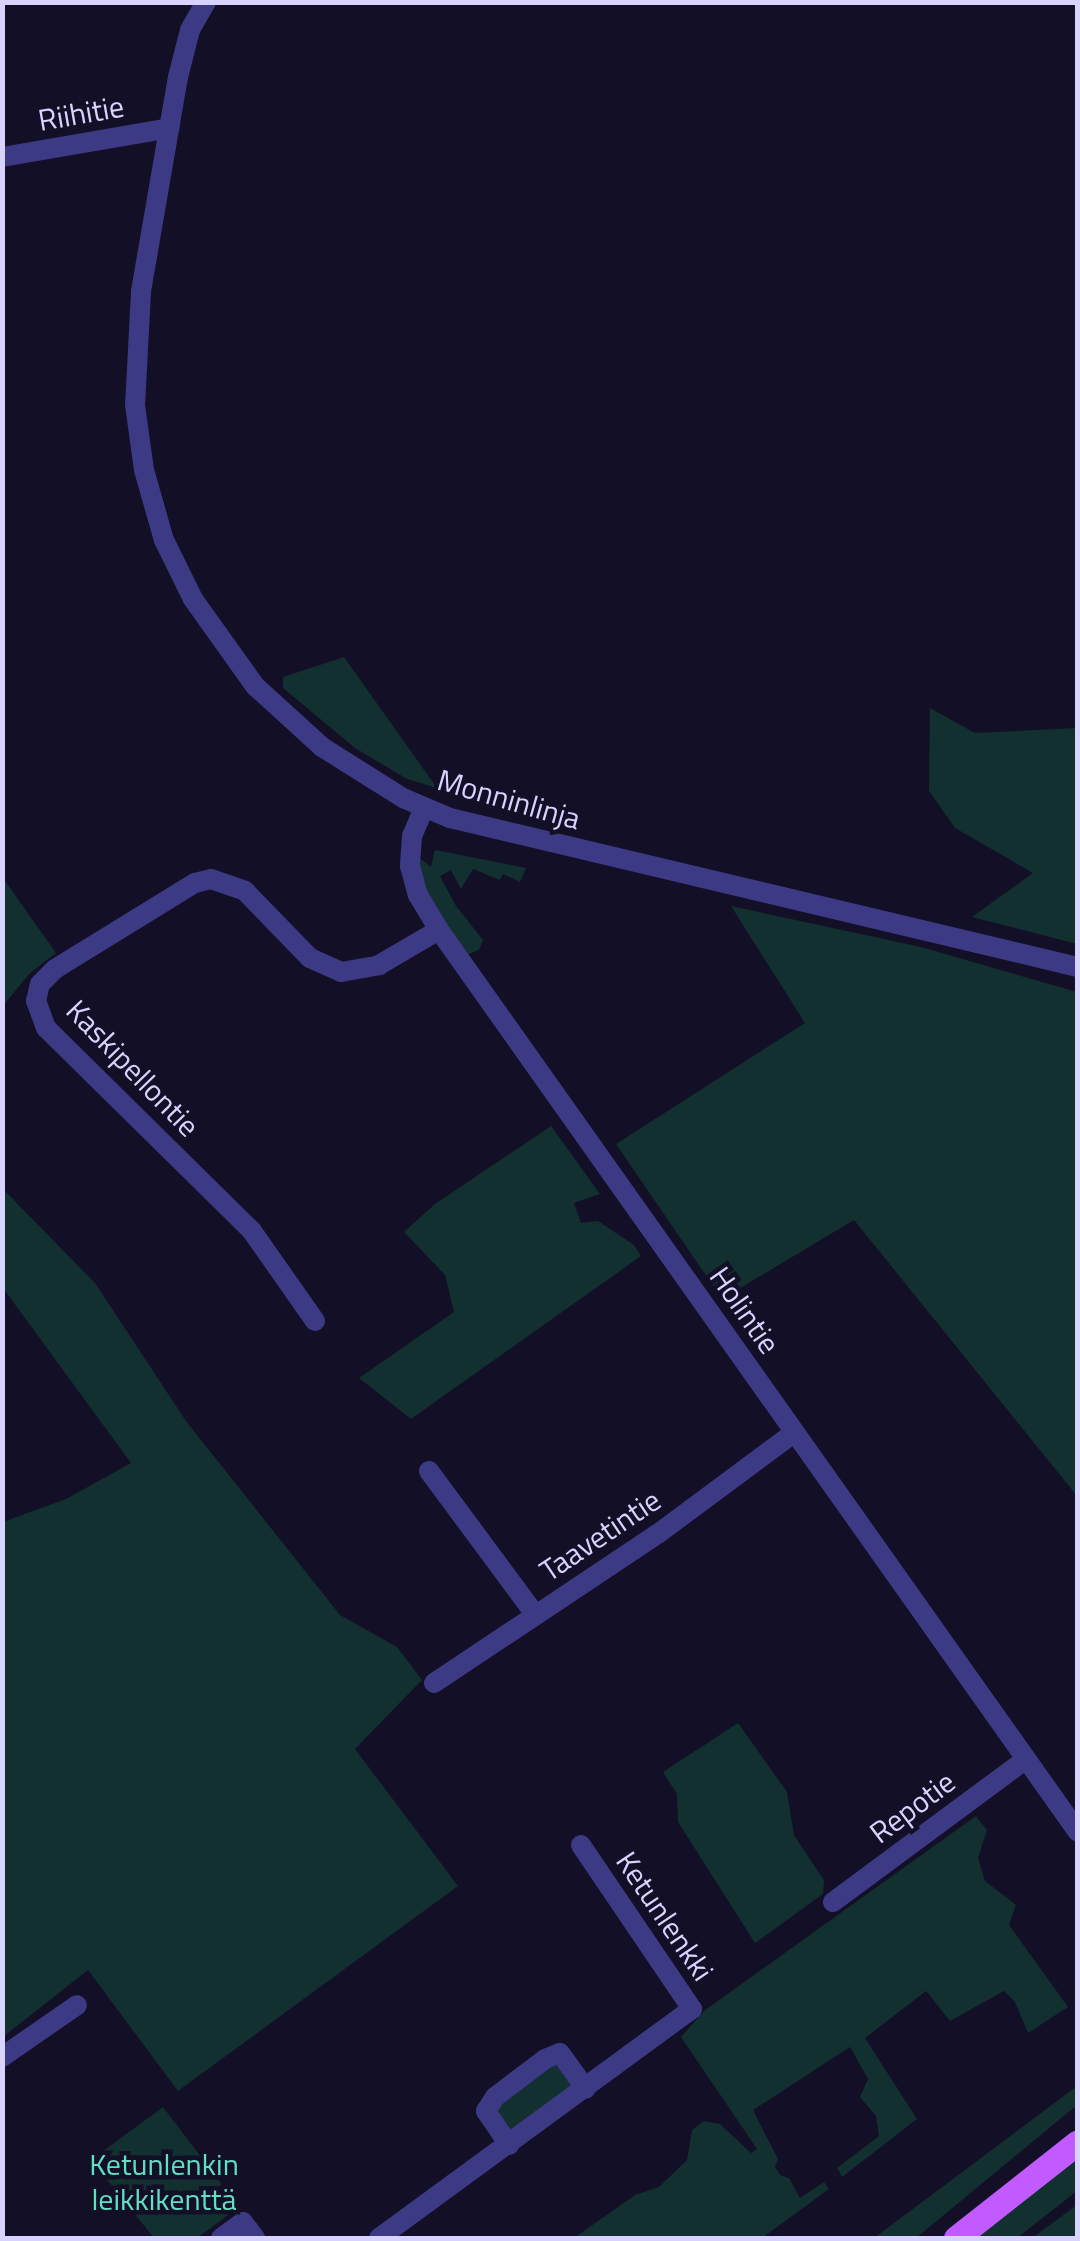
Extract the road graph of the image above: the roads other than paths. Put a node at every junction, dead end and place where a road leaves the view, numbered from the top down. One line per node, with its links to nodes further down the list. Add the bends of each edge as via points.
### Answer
1 (206, 2): 2 (street, Monninlinja, via 182,54)
2 (170, 128): 3 (street, Riihitie); 4 (street, Monninlinja, via 134,355 138,435 164,540 193,599 255,686 322,747)
3 (2, 157)
4 (424, 808): 5 (street, Holintie, via 412,836 410,866); 6 (street, Monninlinja, via 476,826)
5 (439, 930): 7 (street, Kaskipellontie, via 379,965 341,972 310,958 245,892 211,879 40,984 36,1001 46,1028 252,1231); 8 (street, Holintie)
6 (1078, 967)
7 (315, 1321)
8 (795, 1432): 10 (street, Taavetintie); 12 (street, Holintie)
9 (429, 1471): 10 (street)
10 (535, 1614): 11 (street, Taavetintie)
11 (434, 1682)
12 (1026, 1759): 13 (street, Holintie); 15 (street, Repotie)
13 (1078, 1832)
14 (581, 1845): 18 (street, Ketunlenkki, via 692,2009)
15 (833, 1902)
16 (77, 2006): 17 (street)
17 (2, 2057)
18 (586, 2088): 20 (street, Ketunlenkki); 20 (street, via 560,2053 495,2097 486,2110)
19 (1078, 2142): 24 (main road)
20 (509, 2145): 23 (street, Ketunlenkki)
21 (220, 2238): 22 (street, via 243,2222)
22 (255, 2238)
23 (379, 2238)
24 (956, 2238)

